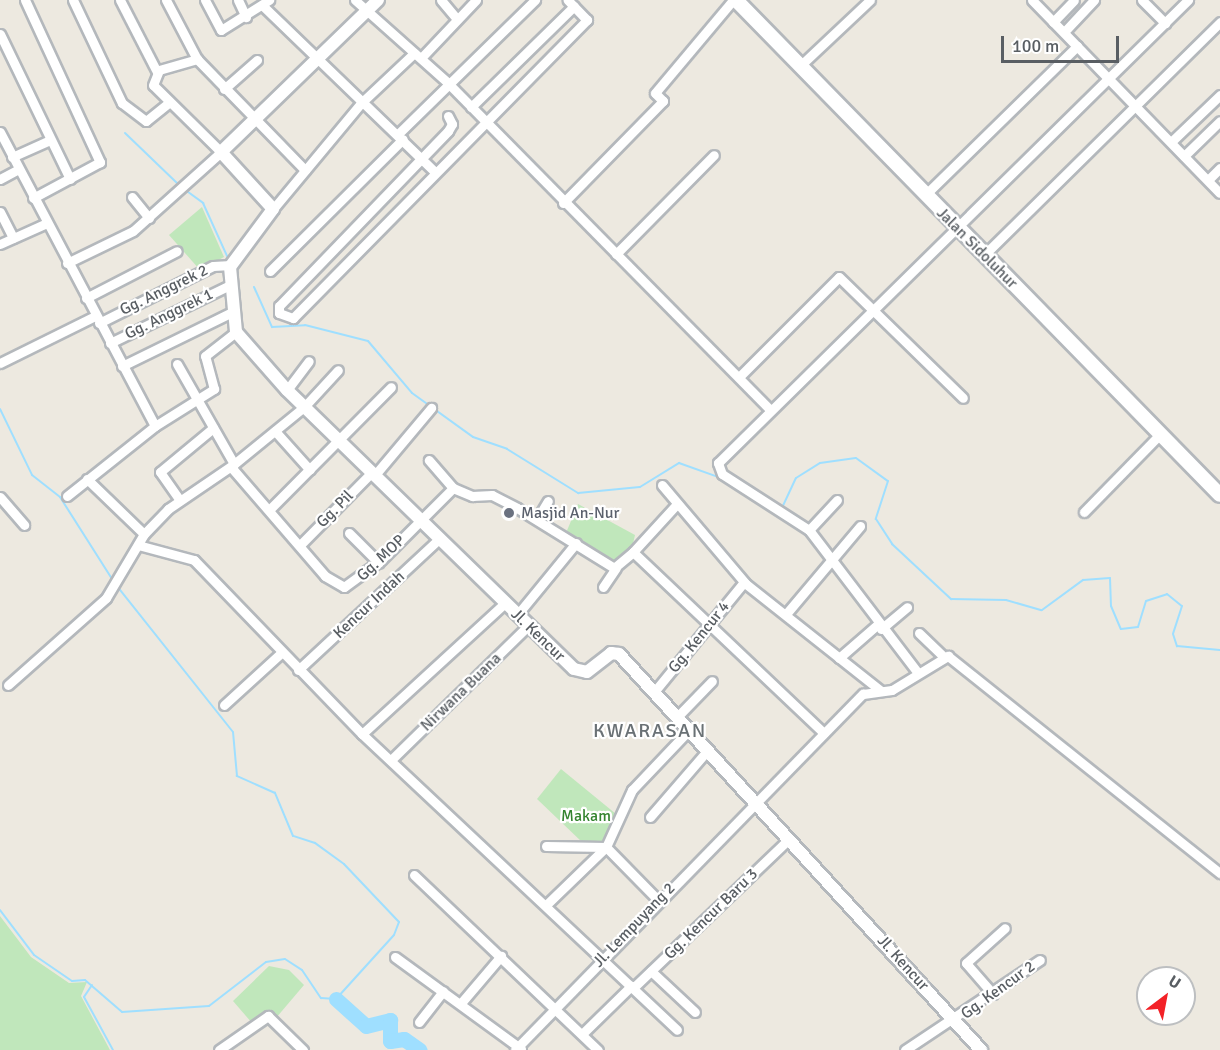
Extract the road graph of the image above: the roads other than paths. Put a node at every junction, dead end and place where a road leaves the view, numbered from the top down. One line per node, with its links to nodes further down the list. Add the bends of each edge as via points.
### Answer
1 (25, 0): 63 (street, via 100,160)
2 (73, 0): 40 (street, via 126,108 146,121)
3 (120, 0): 35 (street)
4 (166, 0): 31 (street)
5 (205, 0): 22 (street, via 221,30)
6 (238, 0): 22 (street)
7 (355, 0): 21 (street)
8 (378, 0): 21 (street)
9 (441, 0): 23 (street)
10 (476, 0): 23 (street)
11 (535, 0): 37 (street)
12 (734, 0): 34 (main road, Jalan Sidoluhur); 69 (street, via 655,93 663,101)
13 (870, 0): 34 (street)
14 (1032, 0): 24 (street)
15 (1074, 0): 24 (street)
16 (1094, 0): 27 (street)
17 (1142, 0): 26 (street)
18 (1188, 0): 26 (street)
19 (266, 3): 22 (street); 33 (street)
20 (571, 3): 43 (street); 47 (street, via 587,20)
21 (368, 10): 30 (street); 33 (street)
22 (246, 17)
23 (457, 19): 30 (street)
24 (1053, 22): 27 (street)
25 (1220, 22): 42 (street)
26 (1165, 23): 36 (street)
27 (1064, 32): 29 (street)
28 (0, 34): 50 (street)
29 (1077, 46): 36 (street); 66 (street)
30 (418, 56): 37 (street); 41 (street)
31 (197, 59): 35 (street); 38 (street)
32 (257, 60): 38 (street)
33 (315, 61): 41 (street); 45 (street)
34 (800, 66): 66 (main road, Jalan Sidoluhur)
35 (157, 72): 40 (street, via 153,85)
36 (1107, 77): 42 (street); 74 (street)
37 (448, 83): 43 (street); 49 (street)
38 (224, 89): 45 (street)
39 (1220, 95): 51 (street)
40 (168, 103): 52 (street)
41 (362, 103): 49 (street); 60 (street)
42 (1136, 106): 51 (street); 79 (street)
43 (471, 107): 47 (street)
44 (448, 116): 57 (street, via 451,127)
45 (255, 120): 52 (street); 60 (street)
46 (1220, 120): 55 (street)
47 (483, 121): 61 (street); 69 (street)
48 (0, 132): 53 (street)
49 (401, 136): 57 (street); 82 (street)
50 (50, 140): 53 (street); 63 (street)
51 (1171, 142): 55 (street)
52 (221, 152): 70 (street); 72 (street)
53 (11, 155): 56 (street); 59 (street)
54 (714, 155): 78 (street)
55 (1184, 156): 64 (street)
56 (0, 158)
57 (421, 158): 61 (street); 61 (street, via 279,306 279,313 293,318)
58 (1220, 168): 64 (street)
59 (19, 170): 62 (street); 68 (street)
60 (305, 170): 70 (street)
61 (434, 171)
62 (0, 179)
63 (70, 179): 68 (street)
64 (1208, 180): 65 (street)
65 (1220, 193)
66 (925, 195): 74 (main road, Jalan Sidoluhur)
67 (132, 197): 72 (street)
68 (33, 198): 73 (street)
69 (563, 203): 78 (street)
70 (273, 209): 81 (street)
71 (0, 213): 75 (street)
72 (149, 218): 80 (street)
73 (46, 223): 75 (street); 80 (street)
74 (954, 225): 79 (main road, Jalan Sidoluhur); 85 (street)
75 (13, 238): 76 (street)
76 (0, 244)
77 (177, 251): 84 (street)
78 (616, 254): 95 (street)
79 (984, 255): 106 (main road, Jalan Sidoluhur)
80 (67, 263): 84 (street)
81 (231, 265): 83 (street); 87 (street, Gg. Anggrek 2, via 213,266)
82 (270, 271)
83 (228, 286): 86 (street); 89 (street, Gg. Anggrek 1)
84 (86, 298): 87 (street)
85 (873, 308): 95 (street, via 838,277); 98 (street); 102 (street)
86 (232, 312): 88 (street); 93 (street)
87 (97, 319): 89 (street); 91 (street, Gg. Anggrek 2)
88 (236, 332): 97 (street, Jl. Kencur); 99 (street, via 205,356 216,385)
89 (110, 343): 93 (street)
90 (309, 361): 97 (street)
91 (0, 363)
92 (177, 364): 99 (street)
93 (123, 366): 103 (street)
94 (338, 370): 100 (street)
95 (739, 377): 102 (street)
96 (391, 387): 107 (street)
97 (287, 390): 100 (street, Jl. Kencur)
98 (963, 398)
99 (196, 399): 103 (street); 104 (street)
100 (304, 407): 105 (street); 107 (street, Jl. Kencur)
101 (431, 408): 111 (street, Gg. Pil)
102 (770, 409): 128 (street, via 718,466 722,474 782,509)
103 (155, 426): 112 (street)
104 (213, 428): 109 (street); 118 (street, via 160,472)
105 (275, 431): 109 (street); 110 (street)
106 (1160, 435): 115 (main road, Jalan Sidoluhur); 123 (street)
107 (339, 442): 110 (street); 111 (street, Jl. Kencur)
108 (429, 460): 114 (street)
109 (232, 466): 118 (street); 122 (street)
110 (310, 470): 122 (street)
111 (372, 474): 125 (street, Jl. Kencur); 134 (street, Gg. Pil)
112 (87, 478): 116 (street); 130 (street)
113 (662, 485): 121 (street)
114 (453, 488): 124 (street, via 472,496 492,495); 125 (street, Gg. MOP)
115 (1220, 495)
116 (67, 496)
117 (0, 497): 126 (street)
118 (179, 499): 130 (street)
119 (837, 500): 128 (street)
120 (548, 501): 124 (street)
121 (677, 504): 135 (street); 139 (street)
122 (269, 510): 134 (street)
123 (1084, 512)
124 (537, 519): 132 (street)
125 (419, 521): 131 (street, Jl. Kencur); 137 (street, Gg. MOP)
126 (24, 525)
127 (860, 526): 136 (street)
128 (809, 530): 136 (street)
129 (350, 533): 137 (street)
130 (144, 534): 133 (street)
131 (439, 539): 141 (street, Jl. Kencur); 152 (street, Kencur Indah)
132 (576, 543): 138 (street); 144 (street)
133 (138, 545): 149 (street, via 194,560); 155 (street, via 114,586)
134 (300, 545): 137 (street, Gg. MOP, via 339,587 352,585)
135 (633, 552): 138 (street); 146 (street)
136 (830, 559): 143 (street); 147 (street)
137 (379, 563)
138 (616, 568): 140 (street)
139 (744, 582): 143 (street); 146 (street, Gg. Kencur 4)
140 (603, 588)
141 (505, 603): 144 (street, Jl. Kencur); 162 (street)
142 (907, 607): 147 (street)
143 (786, 614): 151 (street)
144 (517, 615): 145 (street, Jl. Kencur)
145 (528, 626): 157 (street, Jl. Kencur, via 579,672 617,652); 164 (street, Nirwana Buana)
146 (709, 626): 157 (street, Gg. Kencur 4); 161 (street)
147 (879, 627): 151 (street); 153 (street)
148 (918, 633): 150 (street)
149 (281, 653): 152 (street); 158 (street)
150 (944, 657): 153 (street, Jl. Lempuyang 2); 170 (street, via 957,661)
151 (839, 658): 156 (street)
152 (298, 670): 162 (street)
153 (918, 674): 156 (street, Jl. Lempuyang 2)
154 (713, 682): 159 (street)
155 (8, 685)
156 (881, 691): 161 (street, Jl. Lempuyang 2, via 863,694)
157 (654, 692): 159 (street, Jl. Kencur)
158 (224, 705)
159 (677, 717): 160 (street, Jl. Kencur)
160 (689, 730): 163 (street, Jl. Kencur); 169 (street, via 632,790)
161 (825, 733): 165 (street, Jl. Lempuyang 2)
162 (362, 734): 173 (street)
163 (707, 751): 165 (street, Jl. Kencur); 166 (street)
164 (393, 758)
165 (754, 802): 167 (street, Jl. Kencur); 172 (street, Jl. Lempuyang 2)
166 (650, 817)
167 (789, 839): 179 (street, Gg. Kencur Baru 3); 186 (street, Jl. Kencur)
168 (546, 846): 169 (street)
169 (606, 847): 172 (street); 173 (street)
170 (1220, 873)
171 (414, 875): 175 (street)
172 (658, 900): 177 (street, Jl. Lempuyang 2)
173 (546, 905): 177 (street)
174 (1005, 928): 182 (street, via 966,963)
175 (501, 956): 183 (street); 184 (street)
176 (395, 957): 181 (street)
177 (600, 959): 180 (street); 184 (street, Jl. Lempuyang 2)
178 (1040, 960): 182 (street, Gg. Kencur 2)
179 (651, 971): 180 (street, Gg. Kencur Baru 3); 185 (street)
180 (632, 987): 188 (street); 189 (street, Gg. Kencur Baru 3)
181 (443, 991): 183 (street); 187 (street)
182 (993, 994): 186 (street, Gg. Kencur 2)
183 (461, 1004): 190 (street)
184 (555, 1007): 189 (street); 190 (street, Jl. Lempuyang 2)
185 (695, 1012)
186 (955, 1021): 194 (street, Gg. Kencur 2); 195 (street, Jl. Kencur)
187 (419, 1022)
188 (676, 1030)
189 (582, 1034): 193 (street)
190 (519, 1049)
191 (219, 1050): 192 (street, via 268,1016)
192 (303, 1050)
193 (597, 1050)
194 (905, 1050)
195 (981, 1050)

